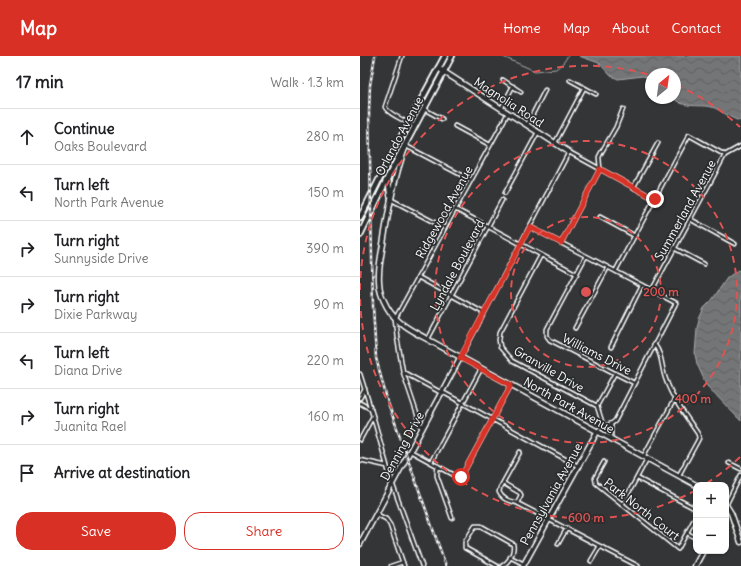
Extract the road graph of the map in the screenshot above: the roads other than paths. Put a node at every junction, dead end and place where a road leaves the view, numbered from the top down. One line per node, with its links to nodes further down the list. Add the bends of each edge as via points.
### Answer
1 (402, 56): 19 (street, via 385,107)
2 (445, 56): 4 (main road, Orlando Avenue)
3 (452, 56): 5 (main road, Orlando Avenue)
4 (438, 68): 5 (street, Magnolia Road); 13 (main road, Orlando Avenue)
5 (444, 71): 14 (main road, Orlando Avenue); 15 (street, Magnolia Road)
6 (504, 80): 8 (street)
7 (570, 80): 9 (street)
8 (513, 86): 11 (street); 15 (street)
9 (584, 88): 12 (street); 25 (street)
10 (545, 90): 20 (street)
11 (521, 92)
12 (596, 94)
13 (422, 97): 14 (main road); 19 (main road, Orlando Avenue)
14 (424, 109): 18 (street); 21 (main road, Orlando Avenue)
15 (502, 109): 17 (street, Magnolia Road)
16 (623, 109): 33 (street, via 616,128 599,157)
17 (508, 113): 20 (street, Magnolia Road); 27 (street, Ridgewood Avenue)
18 (442, 119)
19 (409, 123): 21 (street); 30 (main road, Orlando Avenue)
20 (527, 125): 23 (street, Magnolia Road)
21 (415, 126): 24 (main road, Orlando Avenue)
22 (455, 126): 27 (street)
23 (538, 132): 25 (street, Magnolia Road); 37 (street)
24 (409, 137): 28 (street, North Park Avenue); 34 (main road, Orlando Avenue)
25 (554, 143): 31 (street, Magnolia Road)
26 (658, 143): 36 (street)
27 (490, 145): 35 (street, Ridgewood Avenue)
28 (406, 146): 35 (street); 38 (street, North Park Avenue)
29 (741, 146): 32 (street, Summerland Avenue)
30 (393, 152): 34 (main road); 43 (main road, Orlando Avenue)
31 (569, 152): 33 (street); 47 (street)
32 (725, 155): 39 (street, via 689,135); 44 (street, Summerland Avenue)
33 (600, 169): 36 (street); 51 (street)
34 (388, 177): 38 (street, North Park Avenue); 45 (main road, Orlando Avenue)
35 (471, 180): 41 (street, Ridgewood Avenue)
36 (633, 188): 39 (street)
37 (505, 193)
38 (390, 199): 48 (street); 66 (street, North Park Avenue, via 379,281 383,300)
39 (655, 199): 50 (street)
40 (502, 200): 46 (street, Lyndale Boulevard)
41 (455, 209): 46 (street); 48 (street, Ridgewood Avenue)
42 (600, 217): 50 (street)
43 (360, 218)
44 (690, 219): 53 (street); 54 (street, Summerland Avenue)
45 (362, 224): 49 (main road, Orlando Avenue)
46 (487, 227): 52 (street); 64 (street, Lyndale Boulevard)
47 (530, 227): 51 (street); 52 (street)
48 (445, 228): 61 (street, Ridgewood Avenue)
49 (360, 235)
50 (635, 236): 59 (street)
51 (561, 243): 56 (street)
52 (521, 244): 55 (street); 65 (street)
53 (735, 244)
54 (674, 248): 57 (street); 63 (street, Summerland Avenue)
55 (541, 255): 60 (street); 84 (street, Granville Drive, via 500,332 500,347 512,361)
56 (586, 256): 58 (street); 60 (street, Williams Drive)
57 (704, 264)
58 (608, 267): 59 (street); 67 (street)
59 (616, 270): 62 (street)
60 (577, 274): 74 (street, Williams Drive, via 547,330 547,336 550,340)
61 (418, 277): 64 (street); 66 (street, Ridgewood Avenue)
62 (642, 285): 63 (street); 70 (street)
63 (652, 290): 69 (street, via 676,303)
64 (451, 295): 65 (street); 68 (street, Lyndale Boulevard)
65 (484, 313): 71 (street)
66 (395, 319): 68 (street, North Park Avenue); 73 (street)
67 (575, 328)
68 (427, 339): 71 (street, North Park Avenue)
69 (654, 344): 76 (street); 81 (street, via 661,357 665,378)
70 (611, 347)
71 (460, 358): 72 (street, North Park Avenue); 79 (street, Denning Drive)
72 (481, 369): 77 (street, North Park Avenue); 83 (street)
73 (402, 372): 79 (street); 90 (street)
74 (615, 373): 76 (street, Williams Drive); 84 (street)
75 (360, 374): 78 (street)
76 (634, 383): 88 (street, via 615,421)
77 (511, 385): 87 (street); 91 (street, North Park Avenue)
78 (365, 389): 80 (street); 85 (street)
79 (442, 392): 83 (street); 90 (street, Denning Drive)
80 (360, 398)
81 (674, 400): 96 (street); 106 (street, via 699,438)
82 (360, 403): 85 (street)
83 (462, 403): 87 (street); 98 (street)
84 (597, 406): 89 (street)
85 (371, 409): 86 (street)
86 (373, 416): 92 (street); 101 (street)
87 (493, 419): 102 (street, via 461,477); 103 (street)
88 (611, 424): 89 (street); 93 (street)
89 (603, 425): 91 (street)
90 (422, 429): 94 (street, Denning Drive)
91 (597, 432): 93 (street, North Park Avenue); 103 (street, Pennsylvania Avenue)
92 (360, 440)
93 (611, 440): 96 (street, North Park Avenue)
94 (410, 451): 98 (street); 110 (street, Denning Drive)
95 (520, 452): 108 (street)
96 (645, 458): 106 (street, North Park Avenue); 107 (street)
97 (360, 460): 101 (street)
98 (430, 462): 102 (street)
99 (604, 462): 113 (street, Park North Court, via 594,481)
100 (729, 463): 104 (street)
101 (387, 466): 110 (street)
102 (438, 466): 117 (street, via 437,476)
103 (578, 466): 119 (street, Pennsylvania Avenue)
104 (741, 469)
105 (741, 475): 111 (street)
106 (679, 476): 109 (street, North Park Avenue)
107 (637, 478): 113 (street); 114 (street)
108 (503, 483): 112 (street, via 520,492); 112 (street, via 501,496)
109 (693, 483)
110 (392, 484): 116 (street, Denning Drive); 134 (street)
111 (729, 499)
112 (518, 503): 119 (street)
113 (622, 505): 121 (street, Park North Court, via 678,549)
114 (693, 507)
115 (729, 512): 123 (street)
116 (376, 514): 124 (street, Denning Drive); 130 (street, via 386,519 390,525)
117 (452, 518)
118 (695, 518): 121 (street)
119 (549, 519): 120 (street); 131 (street, Pennsylvania Avenue)
120 (567, 528): 125 (street); 126 (street)
121 (687, 533): 122 (street)
122 (693, 536)
123 (741, 542)
124 (360, 544)
125 (558, 544)
126 (600, 546): 129 (street); 137 (street)
127 (701, 554): 138 (street)
128 (510, 557): 131 (street); 135 (street, via 514,547 510,541 481,526 476,526 465,542 465,548); 136 (street)
129 (591, 561)
130 (403, 562): 132 (street); 133 (street)
131 (524, 565)
132 (391, 566)
133 (404, 566)
134 (422, 566)
135 (497, 566)
136 (502, 566)
137 (638, 566)
138 (695, 566)

